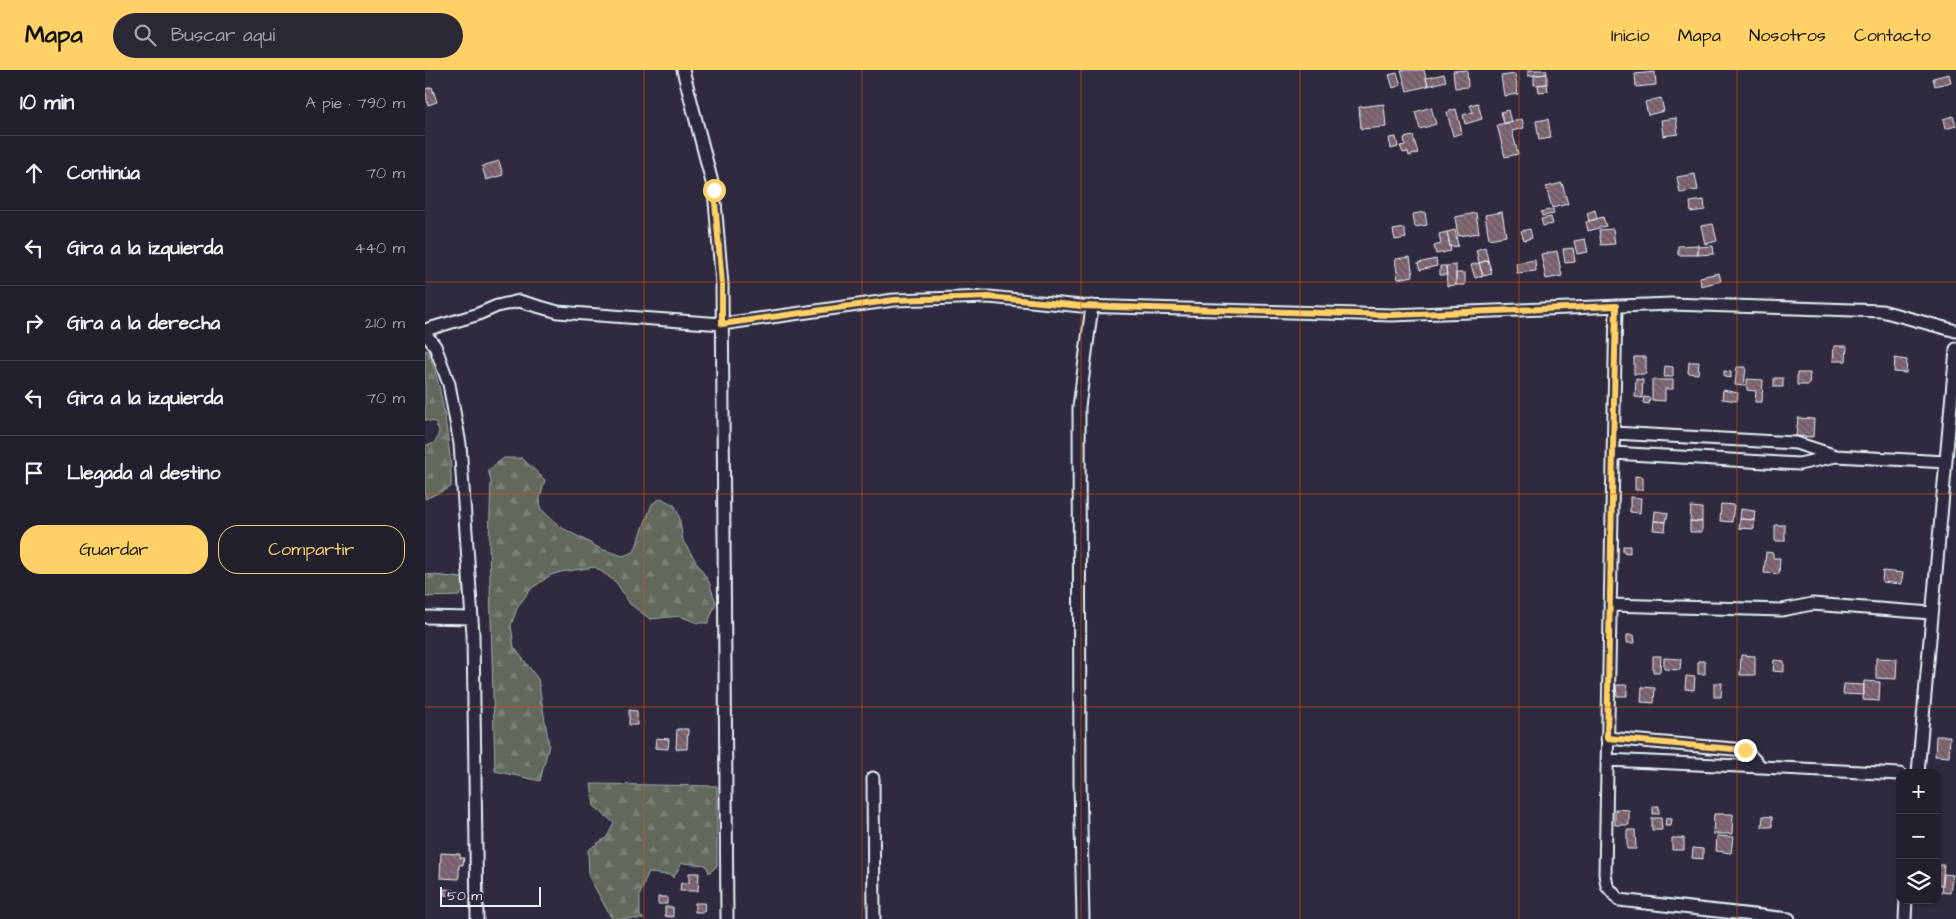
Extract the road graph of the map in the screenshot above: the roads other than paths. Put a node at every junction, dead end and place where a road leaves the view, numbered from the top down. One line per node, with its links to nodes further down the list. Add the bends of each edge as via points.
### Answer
1 (683, 70): 4 (street, via 714,190)
2 (1093, 306): 3 (street, via 1392,315); 4 (street, via 989,297 894,300); 26 (street, via 1079,407)
3 (1616, 306): 5 (street, via 1671,304 1882,311); 8 (street)
4 (722, 324): 6 (street, via 558,312 519,301); 24 (street)
5 (1956, 331)
6 (425, 332): 15 (street, via 435,346 449,384 460,444)
7 (1956, 349): 11 (street)
8 (1614, 434): 9 (street); 10 (street, via 1796,442)
9 (1613, 452): 10 (street, via 1799,464); 12 (street)
10 (1837, 456): 11 (street)
11 (1946, 462): 13 (street)
12 (1610, 605): 13 (street, via 1782,610 1812,604); 16 (street)
13 (1932, 613): 19 (street)
14 (425, 617): 15 (street)
15 (472, 618): 23 (street)
16 (1607, 738): 17 (street); 18 (street, via 1745,750)
17 (1607, 760): 18 (street); 27 (street, via 1605,874 1607,886 1619,900)
18 (1761, 766): 20 (street)
19 (1918, 769)
20 (1896, 774)
21 (873, 778): 25 (street)
22 (1906, 904): 28 (street)
23 (477, 919)
24 (727, 919)
25 (874, 919)
26 (1083, 919)
27 (1789, 919)
28 (1905, 919)

